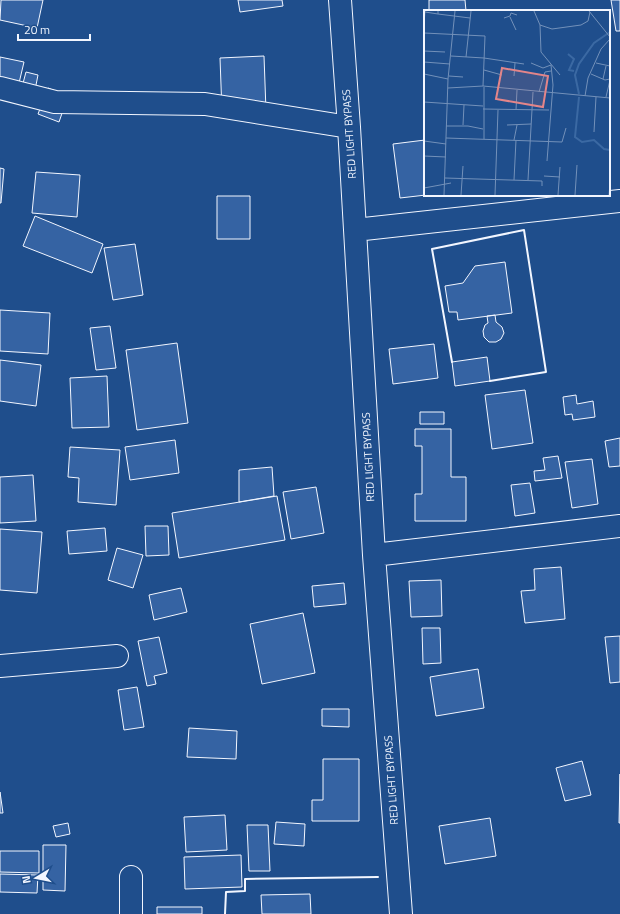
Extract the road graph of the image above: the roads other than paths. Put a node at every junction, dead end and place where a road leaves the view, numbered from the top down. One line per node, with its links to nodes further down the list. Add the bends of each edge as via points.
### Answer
1 (340, 0): 3 (street, RED LIGHT BYPASS)
2 (0, 88): 3 (street, via 55,102 205,104)
3 (349, 127): 5 (street, RED LIGHT BYPASS)
4 (620, 201): 5 (street)
5 (355, 230): 7 (street, RED LIGHT BYPASS)
6 (620, 526): 7 (street)
7 (374, 555): 12 (street, RED LIGHT BYPASS)
8 (117, 656): 9 (street)
9 (0, 666)
10 (131, 877): 11 (street)
11 (131, 914)
12 (401, 914)

